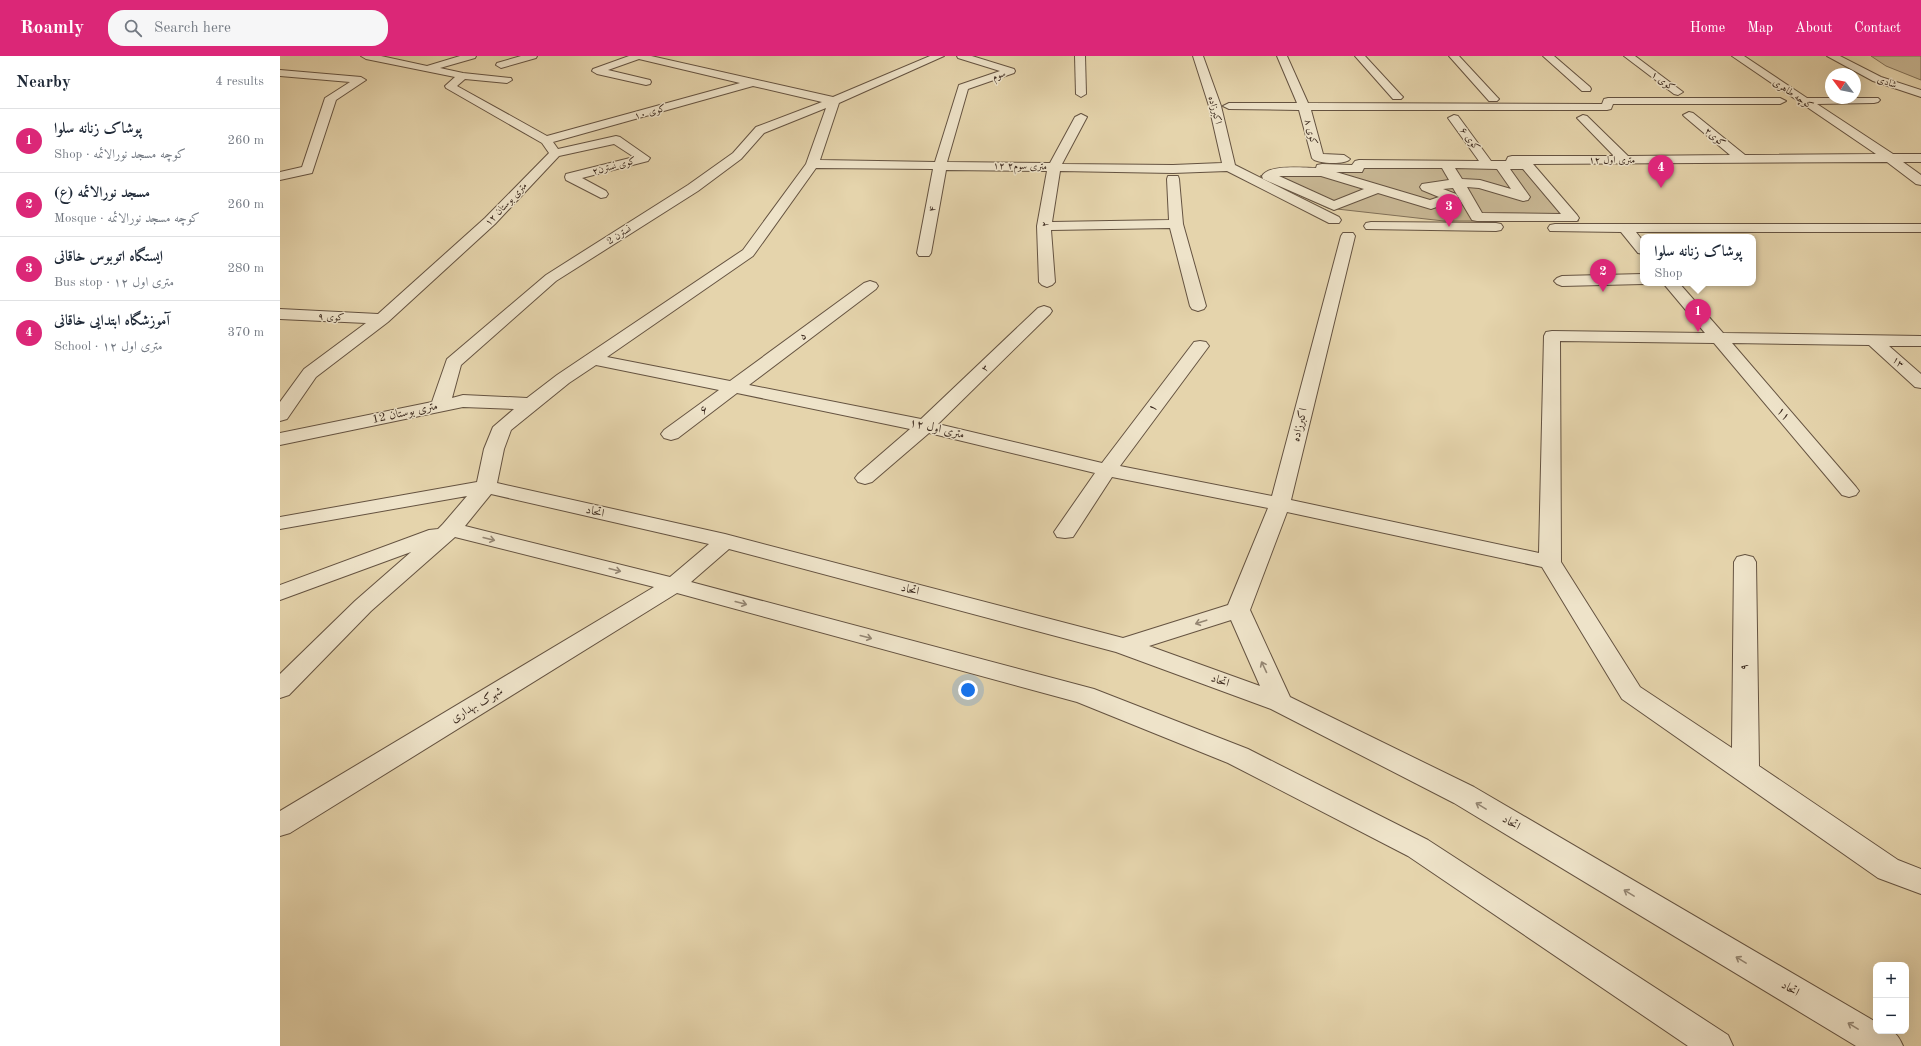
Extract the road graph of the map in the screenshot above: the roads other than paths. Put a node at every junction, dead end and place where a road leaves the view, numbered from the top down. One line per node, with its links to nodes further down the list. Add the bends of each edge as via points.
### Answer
1 (471, 56): 17 (street)
2 (532, 56): 16 (street)
3 (638, 56): 21 (street, via 597,71); 22 (street)
4 (939, 56): 32 (street, نسترن 2)
5 (962, 56): 48 (street, سوم, via 1010,71 963,87)
6 (1080, 56): 25 (street)
7 (1198, 56): 50 (street, اکبرزاده, via 1215,106)
8 (1282, 56): 34 (street, کوی ۸)
9 (1360, 56): 27 (street)
10 (1454, 56): 28 (street)
11 (1548, 56): 23 (street)
12 (1629, 56): 24 (street, کوی ۱)
13 (1737, 56): 29 (street, کوچه طاهری)
14 (1832, 56): 26 (street, شادی, via 1877,79)
15 (376, 57): 17 (street)
16 (501, 65)
17 (427, 68): 19 (street)
18 (280, 72): 54 (street, via 361,80 331,98 307,170)
19 (463, 76): 20 (street); 39 (street, via 450,86)
20 (507, 80)
21 (646, 82)
22 (754, 82): 32 (street); 39 (street, کوی ۱۰)
23 (1586, 89)
24 (1678, 92)
25 (1081, 94)
26 (1921, 94)
27 (1397, 97)
28 (1493, 99)
29 (1804, 100): 30 (street); 43 (street, کوچه طاهری)
30 (1874, 100)
31 (1780, 101): 34 (street, via 1608,102 1607,107)
32 (834, 102): 47 (street); 85 (street, نسترن 2, via 760,130 736,156 693,188 551,278 453,363)
33 (1229, 106): 34 (street)
34 (1304, 106): 41 (street, کوی ۸)
35 (1689, 115): 42 (street, کوی۲)
36 (1081, 117): 49 (street)
37 (1454, 118): 45 (street, کوی ۶)
38 (1583, 118): 46 (street)
39 (546, 140): 40 (street)
40 (555, 153): 58 (street, کوی نسترن۲, via 616,140 644,158 571,177); 76 (street, ۱۲ متری بوستان, via 490,221)
41 (1318, 158): 45 (street, ۱۲ متری اول)
42 (1741, 158): 43 (street, ۱۲ متری اول); 46 (street, ۱۲ متری اول)
43 (1890, 158): 44 (street, ۱۲ متری اول); 56 (street)
44 (1921, 158)
45 (1485, 160): 46 (street, ۱۲ متری اول)
46 (1625, 160)
47 (812, 164): 48 (street, ۱۲ متری سوم۲); 81 (street, via 748,253)
48 (940, 166): 49 (street, ۱۲ متری سوم۲); 67 (street, ۴)
49 (1054, 167): 50 (street, ۱۲ متری سوم۲); 63 (street, ۲)
50 (1229, 167): 61 (street)
51 (1505, 169): 53 (street); 53 (street, via 1523,197); 53 (street, via 1527,165 1572,218 1477,217)
52 (1322, 172): 53 (street, via 1322,168 1357,169 1359,164); 57 (street); 61 (street, via 1279,172 1268,176)
53 (1452, 174): 59 (street, via 1428,187 1451,197)
54 (280, 176)
55 (1173, 179): 62 (street)
56 (1921, 181)
57 (1376, 189): 59 (street); 61 (street)
58 (601, 194)
59 (1431, 205): 60 (street, via 1445,219)
60 (1389, 213)
61 (1351, 219): 64 (street); 94 (street, اکبرزاده)
62 (1176, 224): 63 (street); 73 (street)
63 (1044, 226): 70 (street, ۲)
64 (1624, 228): 65 (street); 66 (street)
65 (1921, 228)
66 (1640, 247)
67 (924, 253)
68 (1640, 280): 69 (street)
69 (1562, 281)
70 (1047, 282)
71 (870, 286): 83 (street, ۵)
72 (1674, 286): 77 (street, ۱۱)
73 (1198, 306)
74 (1044, 311): 87 (street, ۳)
75 (280, 314): 76 (street, کوی ۹)
76 (382, 319): 86 (street, ۱۲ متری بوستان, via 310,373)
77 (1718, 338): 78 (street); 93 (street, ۱۱); 99 (street, via 1552,336)
78 (1874, 340): 79 (street); 82 (street, ۱۳)
79 (1921, 341)
80 (1200, 346): 90 (street, ۱)
81 (594, 359): 83 (street, ۱۲ متری اول); 84 (street)
82 (1921, 383)
83 (736, 387): 87 (street, ۱۲ متری اول); 88 (street, ۶)
84 (530, 404): 85 (street, 12 متری بوستان, via 463,401); 92 (street, via 502,427 494,449)
85 (440, 406): 89 (street, 12 متری بوستان)
86 (280, 415)
87 (925, 426): 90 (street, ۱۲ متری اول); 91 (street)
88 (671, 434)
89 (280, 439)
90 (1107, 470): 94 (street, ۱۲ متری اول); 97 (street)
91 (865, 478)
92 (486, 487): 95 (street); 96 (street); 98 (street, اتحاد)
93 (1849, 491)
94 (1280, 504): 99 (street, ۱۲ متری اول); 103 (street, اکبرزاده)
95 (280, 523)
96 (451, 529): 101 (street, one-way to 101); 102 (street); 105 (street, via 363,606)
97 (1065, 532)
98 (725, 541): 101 (street, شهرک بهداری); 104 (street, اتحاد)
99 (1550, 562): 107 (street, via 1631,693)
100 (1745, 562): 107 (street, ۹)
101 (674, 585): 108 (street, شهرک بهداری); 110 (street, one-way to 110, via 1085,695 1238,756 1418,848)
102 (280, 593)
103 (1238, 610): 104 (street, one-way to 104); 106 (street, one-way to 103)
104 (1124, 646): 106 (street, اتحاد)
105 (280, 689)
106 (1280, 703): 111 (street, اتحاد, one-way to 106, via 1464,795)
107 (1745, 771): 109 (street, via 1888,869)
108 (280, 825)
109 (1921, 882)
110 (1716, 1046)
111 (1886, 1046)

